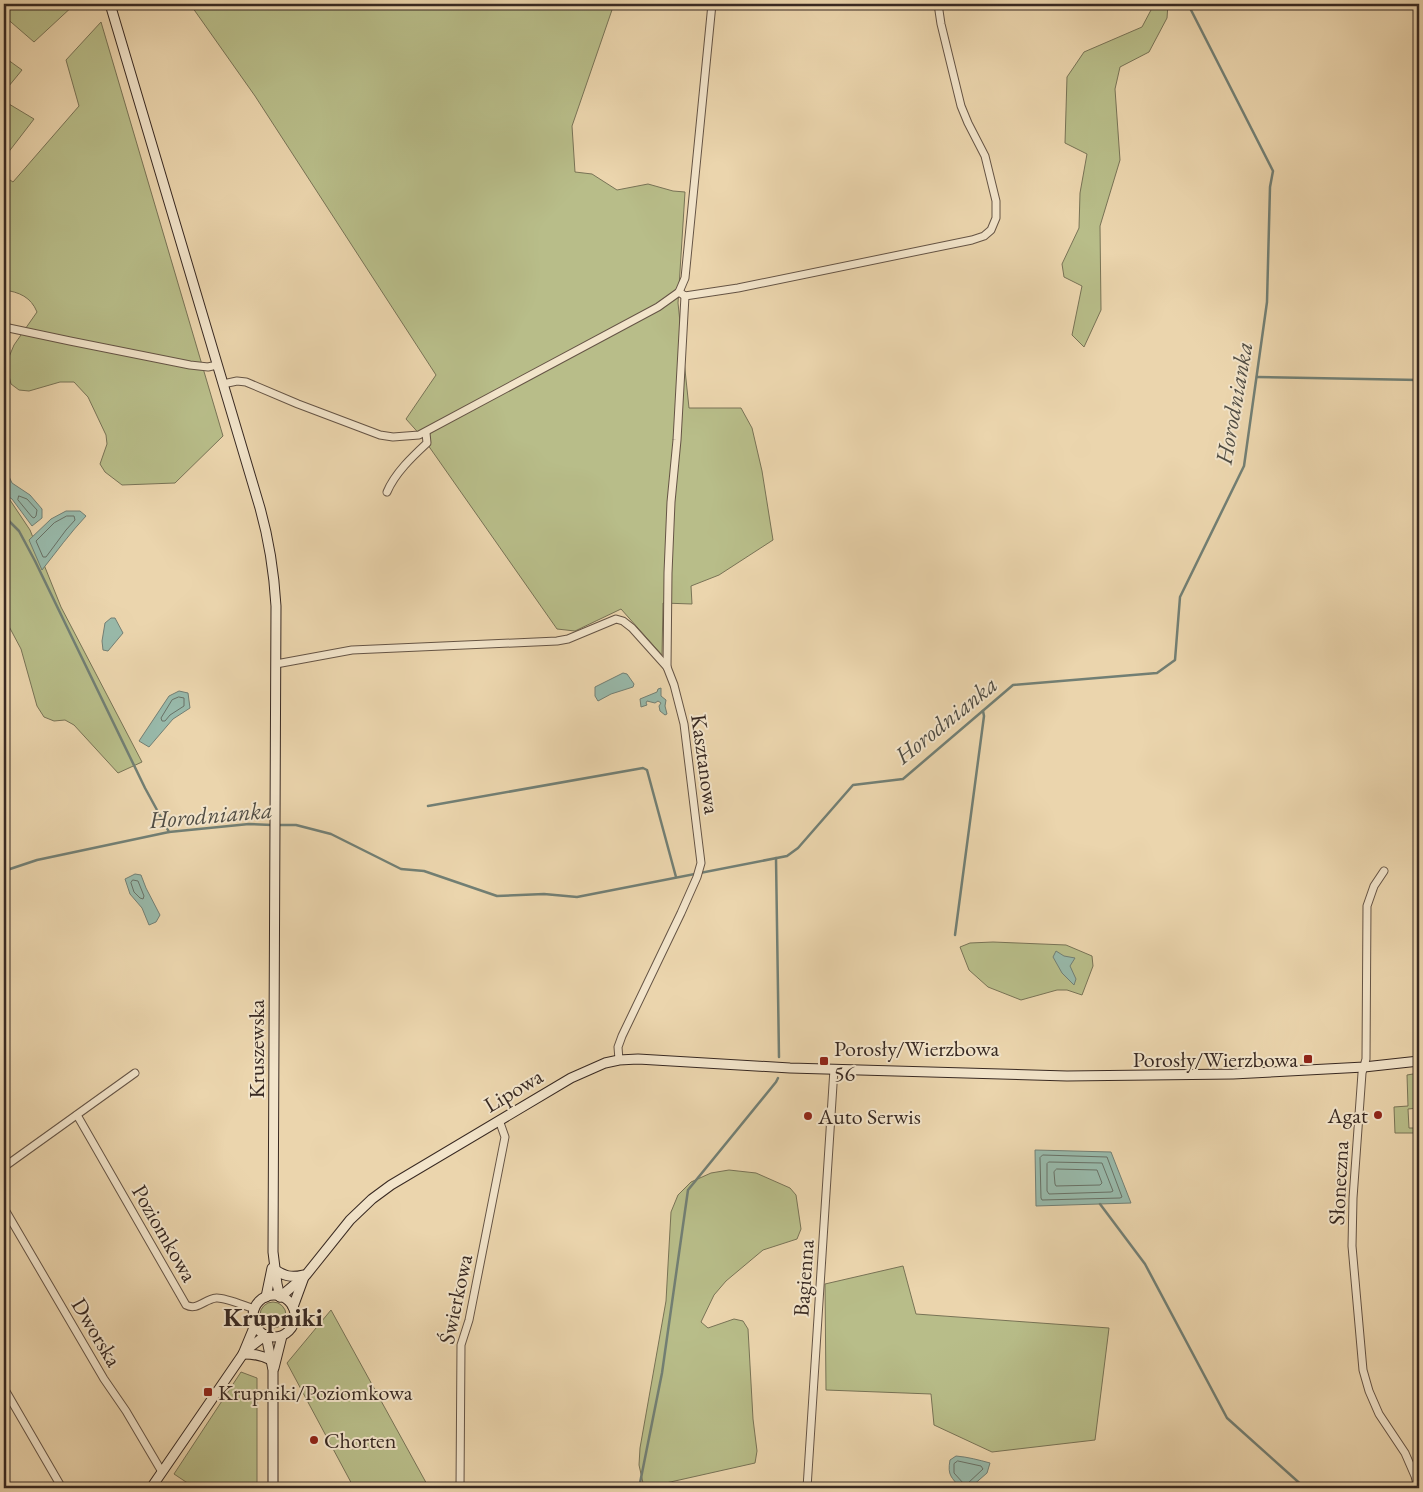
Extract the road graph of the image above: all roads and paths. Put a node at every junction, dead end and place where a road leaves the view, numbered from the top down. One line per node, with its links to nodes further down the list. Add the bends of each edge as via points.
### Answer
1 (110, 4): 6 (street, Kruszewska)
2 (712, 4): 4 (street)
3 (938, 4): 4 (street, via 961,106 986,156 996,209 992,230 984,236 962,242 738,288)
4 (682, 294): 8 (street); 11 (street, via 678,440 668,573)
5 (4, 326): 6 (street, via 190,365)
6 (217, 365): 7 (street, Kruszewska)
7 (223, 384): 8 (street, via 246,382 380,434 399,437); 10 (street, Kruszewska, via 268,534 275,578)
8 (426, 433): 9 (street, via 427,443 401,470)
9 (387, 492)
10 (276, 664): 11 (street, via 352,650 557,641 616,618 632,628); 22 (street, Kruszewska)
11 (667, 667): 13 (street, Kasztanowa, via 684,724 701,867 622,1036 618,1047)
12 (1384, 871): 15 (street, Słoneczna, via 1367,906)
13 (619, 1060): 16 (street, Lipowa); 19 (street, Lipowa, via 577,1075)
14 (1419, 1061): 15 (street, Lipowa)
15 (1364, 1067): 16 (street, Lipowa, via 1174,1076); 41 (street, Słoneczna, via 1352,1246 1363,1370 1368,1392 1405,1453)
16 (834, 1069): 40 (street, Bagienna)
17 (135, 1073): 18 (street)
18 (77, 1115): 20 (street); 27 (street, Poziomkowa, via 186,1305 196,1306 220,1298)
19 (499, 1120): 23 (street, Lipowa, via 372,1199 350,1220); 39 (street, Świerkowa, via 505,1137 471,1313 461,1345)
20 (4, 1167)
21 (4, 1208): 35 (street, Dworska)
22 (274, 1266): 23 (street, via 288,1276); 24 (street, Kruszewska); 25 (street, Kruszewska)
23 (306, 1275): 25 (street, Lipowa); 26 (street, Lipowa)
24 (266, 1297): 25 (street); 27 (street, Kruszewska)
25 (280, 1297): 26 (street)
26 (293, 1307): 30 (street, via 292,1326)
27 (255, 1309): 28 (street)
28 (255, 1325): 29 (street); 31 (street)
29 (266, 1335): 30 (street); 31 (street); 32 (street)
30 (282, 1336): 33 (street)
31 (244, 1352): 32 (street); 35 (street)
32 (271, 1360): 33 (street)
33 (273, 1370): 38 (street)
34 (4, 1388): 36 (street)
35 (162, 1472): 37 (street)
36 (62, 1488)
37 (151, 1488)
38 (273, 1488)
39 (460, 1488)
40 (807, 1488)
41 (1418, 1488)

